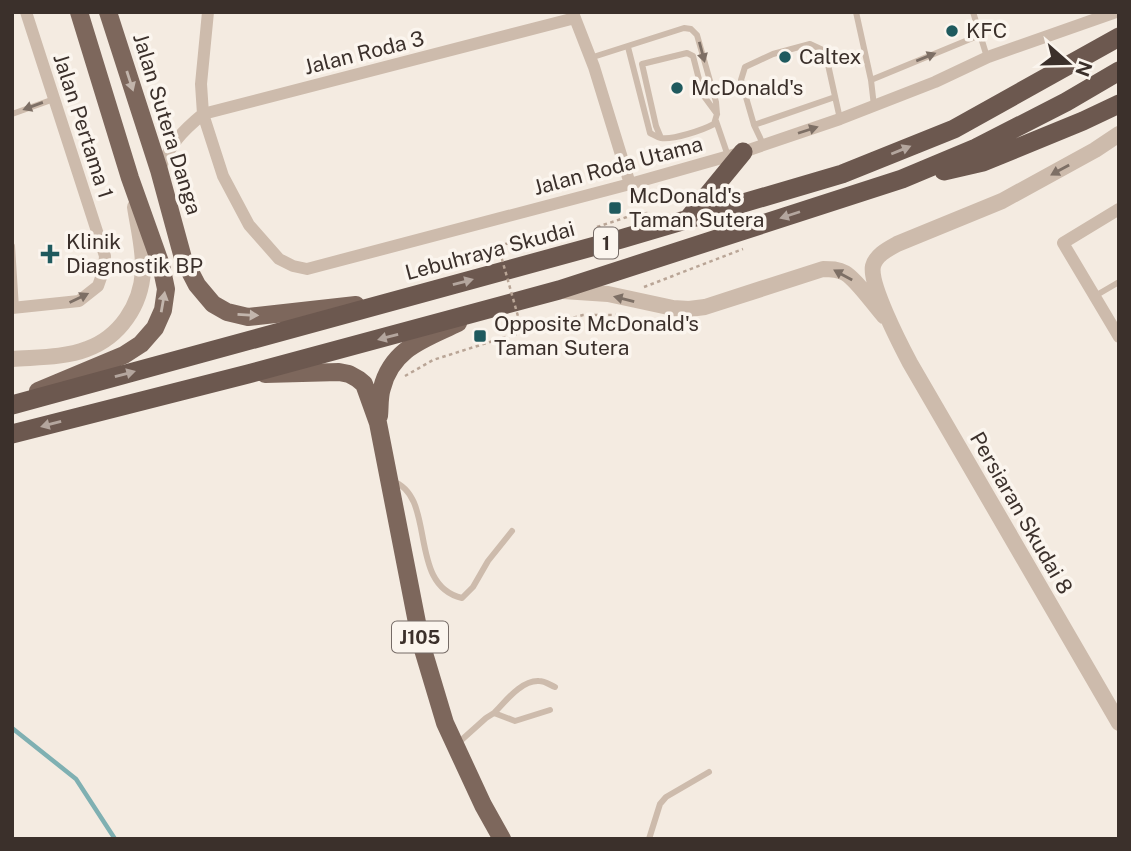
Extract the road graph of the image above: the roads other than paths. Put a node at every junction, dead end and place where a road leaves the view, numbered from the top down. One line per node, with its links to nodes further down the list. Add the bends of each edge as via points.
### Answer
1 (26, 12): 17 (street, Jalan Pertama 1)
2 (79, 12): 30 (main road)
3 (208, 12): 21 (street, Jalan Roda Utama)
4 (856, 12): 15 (lane)
5 (973, 12): 9 (lane)
6 (1116, 12): 12 (street, Jalan Roda Utama)
7 (109, 13): 29 (main road, Jalan Sutera Danga, one-way to 29)
8 (574, 15): 13 (street); 21 (street, Jalan Roda 3)
9 (980, 35): 12 (lane); 15 (lane, one-way to 9)
10 (1119, 37): 34 (highway, Lebuhraya Skudai / 1, one-way to 10, via 842,174 954,129)
11 (628, 47): 13 (lane); 22 (lane, one-way to 22, via 684,28 698,34); 26 (lane, via 650,132)
12 (988, 57): 19 (street, Jalan Roda Utama)
13 (590, 58): 32 (street)
14 (1119, 71): 31 (highway, 1, via 976,148)
15 (871, 80): 19 (lane)
16 (835, 97): 23 (lane); 24 (lane); 24 (lane, via 825,51 810,44 774,54 745,67 741,80)
17 (54, 99): 20 (lane, one-way to 20); 40 (street, Jalan Pertama 1, one-way to 17, via 79,301 97,286 104,269 104,256)
18 (1119, 104): 31 (highway, via 983,162)
19 (874, 106): 23 (street, Jalan Roda Utama)
20 (12, 114)
21 (203, 114): 29 (street, via 183,130); 32 (street, Jalan Roda Utama, via 223,176 249,225 279,260 307,269)
22 (716, 117): 26 (lane, via 708,128); 26 (lane, via 703,95 693,55 642,64); 28 (lane)
23 (840, 119): 27 (street, Jalan Roda Utama, one-way to 23)
24 (754, 125): 27 (lane)
25 (1119, 134): 42 (street, one-way to 42, via 1002,201 897,244 878,257 873,278)
26 (661, 138)
27 (763, 144): 28 (street, Jalan Roda Utama)
28 (736, 154): 32 (street, Jalan Roda Utama); 34 (highway)
29 (159, 170): 39 (main road, Jalan Sutera Danga, one-way to 39, via 183,258 197,285 227,312 247,317)
30 (130, 178): 44 (street, via 143,272 128,319 104,341 87,349); 46 (main road, one-way to 30, via 124,355 155,327 166,289)
31 (902, 179): 37 (highway, 1, one-way to 37)
32 (630, 184)
33 (1119, 209): 38 (street, via 1063,243)
34 (688, 219): 39 (highway, Lebuhraya Skudai / 1, one-way to 34)
35 (12, 246): 40 (lane)
36 (1119, 282): 38 (lane)
37 (559, 290): 41 (highway, 1); 42 (street, one-way to 37, via 852,279 835,269 689,309)
38 (1095, 296): 43 (street)
39 (397, 300): 46 (highway, Lebuhraya Skudai / 1, one-way to 39)
40 (14, 308)
41 (478, 313): 45 (highway, 1, one-way to 45); 47 (main road, J105, via 404,350 387,373)
42 (890, 323): 54 (street, Persiaran Skudai 8)
43 (1119, 337)
44 (12, 359)
45 (248, 374): 47 (main road, J105, via 349,374 365,384); 48 (highway, 1, one-way to 48)
46 (12, 404)
47 (378, 423): 49 (main road, J105)
48 (12, 434)
49 (390, 481): 50 (lane, via 408,490 438,585 455,596 468,593); 55 (main road, J105, via 421,643)
50 (512, 531)
51 (555, 687): 53 (lane, via 538,680 526,684)
52 (550, 710): 53 (lane, via 515,721)
53 (494, 713): 55 (lane)
54 (1119, 723)
55 (456, 745): 57 (main road, J105)
56 (709, 772): 58 (lane, via 666,797)
57 (502, 839)
58 (649, 839)

